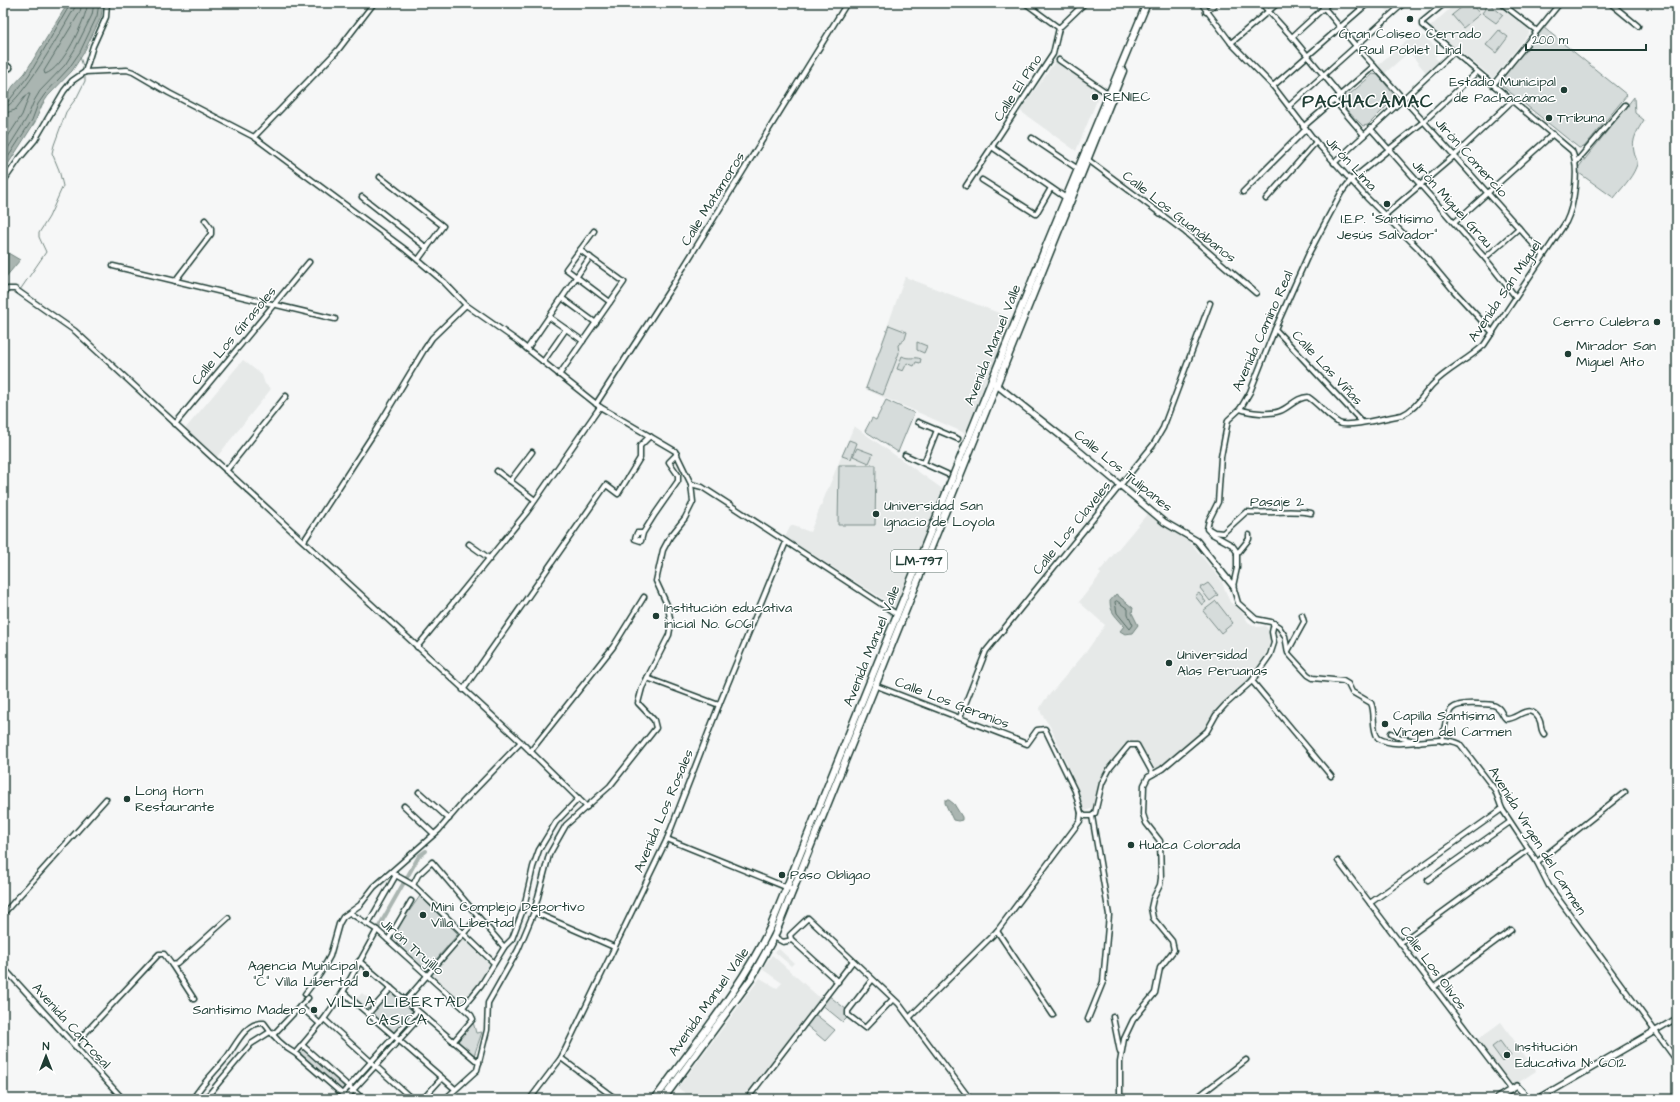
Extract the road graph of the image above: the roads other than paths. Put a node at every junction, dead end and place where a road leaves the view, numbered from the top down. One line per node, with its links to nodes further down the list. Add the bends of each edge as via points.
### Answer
1 (107, 3): 36 (street, via 106,16 92,46)
2 (374, 3): 53 (street, via 336,52)
3 (847, 3): 110 (street, Calle Matamoros)
4 (1025, 3): 25 (street)
5 (1085, 3): 25 (street)
6 (1147, 3): 42 (main road, Avenida Manuel Valle / LM-797)
7 (1151, 3): 42 (main road, Avenida Manuel Valle / LM-797)
8 (1201, 3): 21 (street, Jirón Lima)
9 (1216, 3): 21 (street)
10 (1261, 3): 22 (street)
11 (1278, 3): 22 (street)
12 (1320, 3): 20 (street, Jirón Comercio)
13 (1329, 3): 20 (street)
14 (1368, 3): 24 (street)
15 (1404, 3): 29 (street)
16 (1445, 3): 30 (street, via 1421,24)
17 (1501, 3): 26 (street)
18 (1560, 3): 26 (street)
19 (1610, 3): 23 (street)
20 (1324, 7): 24 (street, Jirón Comercio); 27 (street)
21 (1206, 12): 28 (street, Jirón Lima)
22 (1268, 12): 27 (street); 28 (street)
23 (1638, 26)
24 (1340, 27): 29 (street, Jirón Comercio); 31 (street)
25 (1059, 28): 56 (street, Calle El Pino, via 1053,54)
26 (1537, 31): 39 (street)
27 (1292, 37): 31 (street)
28 (1231, 43): 40 (street, Jirón Lima)
29 (1356, 46): 34 (street, Jirón Comercio); 38 (street)
30 (1454, 52): 37 (street); 43 (street)
31 (1307, 56): 38 (street); 40 (street)
32 (1059, 60): 42 (street)
33 (3, 62): 35 (street)
34 (1374, 66): 41 (street); 43 (street, Jirón Comercio)
35 (10, 68)
36 (85, 72): 53 (street, via 133,72); 66 (street, via 64,91 35,140)
37 (1477, 72): 39 (street); 48 (street, Avenida Camino Real)
38 (1323, 75): 41 (street); 47 (street)
39 (1493, 85): 45 (street)
40 (1273, 86): 47 (street, Jirón Lima)
41 (1340, 95): 44 (street)
42 (1110, 96): 59 (main road, Avenida Manuel Valle / LM-797); 62 (main road, Avenida Manuel Valle / LM-797)
43 (1403, 98): 48 (street, Jirón Comercio); 50 (street)
44 (1334, 100): 49 (street); 52 (street)
45 (1512, 101): 51 (street); 58 (street)
46 (1625, 104): 60 (street)
47 (1288, 106): 49 (street, Jirón Lima)
48 (1423, 122): 57 (street, Avenida Camino Real); 58 (street, Jirón Comercio)
49 (1305, 128): 55 (street, Jirón Lima); 70 (street)
50 (1370, 128): 52 (street); 57 (street, Jirón Miguel Grau)
51 (1553, 134): 60 (street, via 1572,152); 71 (street)
52 (1364, 135): 61 (street)
53 (254, 137): 85 (street)
54 (1032, 138): 62 (street)
55 (1316, 142): 61 (street, Jirón Lima); 74 (street)
56 (992, 147): 68 (street, Calle El Pino); 69 (street)
57 (1389, 149): 65 (street, Avenida Camino Real); 67 (street, Jirón Miguel Grau)
58 (1454, 156): 67 (street); 71 (street, Jirón Comercio)
59 (1087, 159): 90 (street, Calle Los Guanábanos, via 1185,232); 108 (main road, Avenida Manuel Valle / LM-797)
60 (1576, 162): 82 (street, Avenida San Miguel, via 1569,215)
61 (1334, 163): 65 (street, Jirón Lima)
62 (1078, 169): 73 (main road, Avenida Manuel Valle / LM-797)
63 (380, 177): 80 (street, via 443,226)
64 (982, 180): 69 (street, via 1036,214)
65 (1351, 180): 75 (street, Jirón Lima); 102 (street, Avenida Camino Real, via 1341,193 1309,253)
66 (3, 182)
67 (1420, 185): 75 (street); 77 (street, Jirón Miguel Grau)
68 (966, 186)
69 (1052, 188): 73 (street)
70 (1243, 192)
71 (1488, 194): 77 (street); 78 (street, Jirón Comercio)
72 (362, 197): 80 (street)
73 (1066, 198): 108 (main road, Avenida Manuel Valle / LM-797)
74 (1266, 199)
75 (1385, 215): 103 (street, Jirón Lima, via 1418,248)
76 (205, 220): 89 (street, via 211,228 211,234)
77 (1454, 223): 84 (street, Jirón Miguel Grau)
78 (1519, 228): 82 (street, Jirón Comercio); 84 (street)
79 (594, 231): 81 (street)
80 (427, 248): 85 (street)
81 (580, 250): 83 (street); 88 (street, via 566,269)
82 (1543, 255): 92 (street, Avenida San Miguel)
83 (590, 257): 88 (street); 94 (street, via 624,282)
84 (1485, 258): 92 (street, Jirón Miguel Grau)
85 (418, 260): 97 (street)
86 (309, 262): 95 (street, Calle Los Girasoles)
87 (113, 266): 89 (street)
88 (576, 277): 93 (street); 94 (street)
89 (175, 281): 95 (street)
90 (1256, 293)
91 (3, 294): 115 (street, via 8,289 15,289 75,331)
92 (1515, 296): 103 (street, Avenida San Miguel)
93 (562, 298): 98 (street); 100 (street)
94 (610, 302): 100 (street)
95 (275, 303): 99 (street); 115 (street, Calle Los Girasoles)
96 (1210, 303): 128 (street, Calle Los Claveles, via 1163,428 1153,446)
97 (466, 305): 105 (street); 134 (street, via 432,338)
98 (549, 317): 101 (street); 105 (street)
99 (335, 319)
100 (596, 323): 104 (street)
101 (566, 329): 104 (street); 106 (street)
102 (1275, 330): 112 (street, Avenida Camino Real, via 1250,392); 114 (street, Calle Las Viñas)
103 (1493, 334): 114 (street, Avenida San Miguel, via 1473,355 1432,385 1410,412)
104 (583, 341): 107 (street)
105 (527, 349): 106 (street)
106 (543, 362): 107 (street)
107 (560, 375): 110 (street)
108 (993, 383): 128 (street, Calle Los Tulipanes); 142 (main road, Avenida Manuel Valle / LM-797)
109 (286, 396): 123 (street)
110 (596, 404): 111 (street)
111 (600, 407): 117 (street); 129 (street)
112 (1240, 409): 114 (street, Avenida San Miguel, via 1269,413 1281,411 1303,397 1308,397 1340,424); 131 (street, Avenida Camino Real, via 1228,420 1226,426 1218,502)
113 (918, 422): 116 (street)
114 (1362, 422)
115 (175, 424): 123 (street)
116 (936, 430): 118 (street); 122 (street)
117 (650, 436): 120 (street); 149 (street, via 640,446 640,458 618,494 606,485)
118 (958, 439)
119 (532, 452): 126 (street)
120 (677, 454): 127 (street); 132 (street, via 669,462 678,475 678,481)
121 (905, 456): 122 (street)
122 (924, 463): 125 (street)
123 (226, 471): 134 (street)
124 (496, 471): 126 (street)
125 (947, 474)
126 (510, 481): 129 (street)
127 (691, 484): 135 (street, via 702,487); 146 (street, via 691,509 666,543 659,567 656,581 668,607 671,624 669,635)
128 (1121, 486): 139 (street, Calle Los Tulipanes, via 1164,522 1197,541); 151 (street, Calle Los Claveles, via 986,651)
129 (535, 500): 138 (street)
130 (1311, 513): 131 (street, Pasaje 2, via 1285,510 1246,512 1223,533 1212,531)
131 (1207, 525): 137 (street, via 1209,532 1232,545)
132 (643, 533)
133 (1249, 535): 137 (street, via 1249,539)
134 (304, 541): 144 (street)
135 (786, 542): 142 (street); 150 (street, Avenida Los Rosales)
136 (469, 544): 138 (street)
137 (1237, 554): 139 (street)
138 (490, 559): 144 (street)
139 (1233, 586): 143 (street, via 1238,603 1254,618)
140 (644, 597): 157 (street, via 613,647)
141 (1302, 615): 145 (street, via 1304,622)
142 (900, 616): 148 (main road, Avenida Manuel Valle / LM-797)
143 (1274, 623): 145 (street, via 1285,636); 147 (street, via 1274,643 1270,655)
144 (416, 647): 149 (street)
145 (1287, 651): 156 (street, via 1308,676 1343,681 1352,692 1371,703 1374,710 1375,733 1379,739 1410,744)
146 (647, 678): 150 (street); 165 (street, via 638,703 654,720 656,728 610,786)
147 (1252, 681): 158 (street, via 1216,715 1208,731); 159 (street)
148 (872, 684): 151 (street, Calle Los Geranios); 179 (main road, Avenida Manuel Valle / LM-797)
149 (463, 690): 155 (street)
150 (719, 705): 172 (street, Avenida Los Rosales)
151 (960, 717): 167 (street, Calle Los Geranios, via 1027,744 1038,730 1042,728 1047,731 1075,791)
152 (1391, 733): 156 (street)
153 (1544, 734): 154 (street, via 1539,719 1530,712 1525,711 1506,719 1494,705 1465,704 1456,705 1450,710)
154 (1442, 741): 156 (street, via 1429,739); 166 (street, Avenida Virgen del Carmen, via 1460,744 1495,790)
155 (521, 742): 157 (street); 169 (street)
156 (1420, 742)
157 (530, 752): 162 (street)
158 (1153, 774): 168 (street, via 1137,744 1129,745 1110,768 1102,783 1095,813); 236 (street, via 1144,785 1143,814 1146,823 1160,841 1161,878 1153,899 1152,918 1172,941 1174,950 1160,968 1155,993 1132,1020 1124,1039)
159 (1331, 776)
160 (419, 792): 169 (street)
161 (1625, 792): 175 (street)
162 (579, 798): 165 (street); 196 (street, via 556,822 539,850 524,907 512,940)
163 (106, 800): 184 (street)
164 (404, 806): 171 (street)
165 (587, 807): 182 (street, via 566,825 549,855)
166 (1502, 809): 170 (street, Avenida Virgen del Carmen); 181 (street)
167 (1081, 813): 168 (street); 190 (street, via 1080,821)
168 (1092, 816): 224 (street, via 1109,915 1103,982)
169 (449, 819): 171 (street)
170 (1510, 822): 173 (street, Avenida Virgen del Carmen); 177 (street)
171 (434, 834): 176 (street)
172 (667, 839): 179 (street); 197 (street, Avenida Los Rosales)
173 (1528, 849): 175 (street, Avenida Virgen del Carmen); 195 (street)
174 (1338, 861): 181 (street, Calle Los Olivos)
175 (1537, 862): 226 (street, Avenida Virgen del Carmen, via 1549,886)
176 (394, 874): 178 (street); 183 (street, via 374,887); 187 (street)
177 (1428, 880)
178 (413, 885): 185 (street, via 418,875 432,862); 191 (street)
179 (790, 888): 192 (main road, Avenida Manuel Valle / LM-797); 258 (main road, Avenida Manuel Valle / LM-797, via 758,954)
180 (411, 901): 193 (street)
181 (1370, 903): 195 (street, Calle Los Olivos)
182 (534, 912): 197 (street); 240 (street, via 518,950 488,1003 487,1030)
183 (350, 913): 187 (street, Jirón Trujillo); 209 (street, via 343,917 339,924 330,956)
184 (3, 914)
185 (478, 916): 191 (street); 196 (street)
186 (228, 918): 201 (street, via 177,964)
187 (368, 924): 188 (street, Jirón Trujillo)
188 (377, 930): 193 (street, Jirón Trujillo); 198 (street)
189 (1511, 930): 206 (street)
190 (997, 931): 219 (street); 220 (street)
191 (463, 934): 200 (street); 203 (street)
192 (774, 937): 194 (street, via 783,942); 259 (main road, Avenida Manuel Valle / LM-797, via 751,979)
193 (388, 940): 203 (street, Jirón Trujillo)
194 (791, 940): 199 (street, via 790,935 808,918); 205 (street)
195 (1400, 943): 206 (street, Calle Los Olivos)
196 (504, 947): 200 (street)
197 (614, 947): 235 (street, Avenida Los Rosales)
198 (359, 961): 207 (street); 208 (street)
199 (853, 961): 204 (street); 205 (street)
200 (494, 963): 215 (street)
201 (172, 965): 211 (street); 232 (street, via 164,954 159,954)
202 (3, 967): 232 (street, Avenida Carrosal)
203 (427, 975): 213 (street); 215 (street, Jirón Trujillo)
204 (872, 980): 212 (street); 212 (street, via 848,1011 848,1015 865,1028)
205 (838, 982): 260 (street)
206 (1434, 987): 244 (street, Calle Los Olivos)
207 (391, 988): 213 (street); 217 (street)
208 (343, 992): 217 (street); 223 (street)
209 (305, 994)
210 (308, 998): 214 (street)
211 (194, 999)
212 (893, 999): 220 (street)
213 (405, 1001): 216 (street)
214 (300, 1006): 225 (street); 228 (street)
215 (464, 1006): 231 (street, Jirón Trujillo, via 473,1019)
216 (417, 1011): 218 (street); 229 (street)
217 (369, 1013): 229 (street)
218 (422, 1015): 230 (street); 231 (street)
219 (1053, 1015)
220 (910, 1017): 261 (street)
221 (1113, 1018): 236 (street)
222 (1677, 1018): 226 (street)
223 (324, 1019): 225 (street); 239 (street)
224 (1088, 1020)
225 (320, 1024): 233 (street)
226 (1655, 1031): 238 (street, Avenida Virgen del Carmen); 266 (street)
227 (270, 1032): 228 (street); 250 (street, via 264,1023 249,1029 237,1040 228,1056); 251 (street, via 251,1044)
228 (274, 1035): 247 (street)
229 (394, 1036): 230 (street); 239 (street)
230 (399, 1040): 241 (street); 242 (street)
231 (453, 1042): 240 (street)
232 (74, 1044): 249 (street, Avenida Carrosal)
233 (302, 1045): 234 (street); 243 (street)
234 (297, 1051)
235 (560, 1058): 256 (street, Avenida Los Rosales); 257 (street)
236 (1121, 1058): 262 (street)
237 (1246, 1060): 263 (street)
238 (1677, 1061)
239 (371, 1062): 241 (street); 243 (street)
240 (479, 1063): 245 (street, via 477,1070)
241 (376, 1066): 246 (street); 253 (street)
242 (442, 1078): 245 (street); 254 (street)
243 (348, 1087): 246 (street); 247 (street)
244 (1512, 1088): 264 (street); 265 (street, via 1519,1087)
245 (455, 1089): 255 (street)
246 (353, 1091): 248 (street); 252 (street)
247 (342, 1094): 248 (street)
248 (347, 1098)
249 (123, 1099)
250 (193, 1099)
251 (205, 1099)
252 (362, 1099)
253 (412, 1099)
254 (423, 1099)
255 (445, 1099)
256 (530, 1099)
257 (616, 1099)
258 (655, 1099)
259 (663, 1099)
260 (747, 1099)
261 (970, 1099)
262 (1120, 1099)
263 (1195, 1099)
264 (1496, 1099)
265 (1529, 1099)
266 (1538, 1099)

